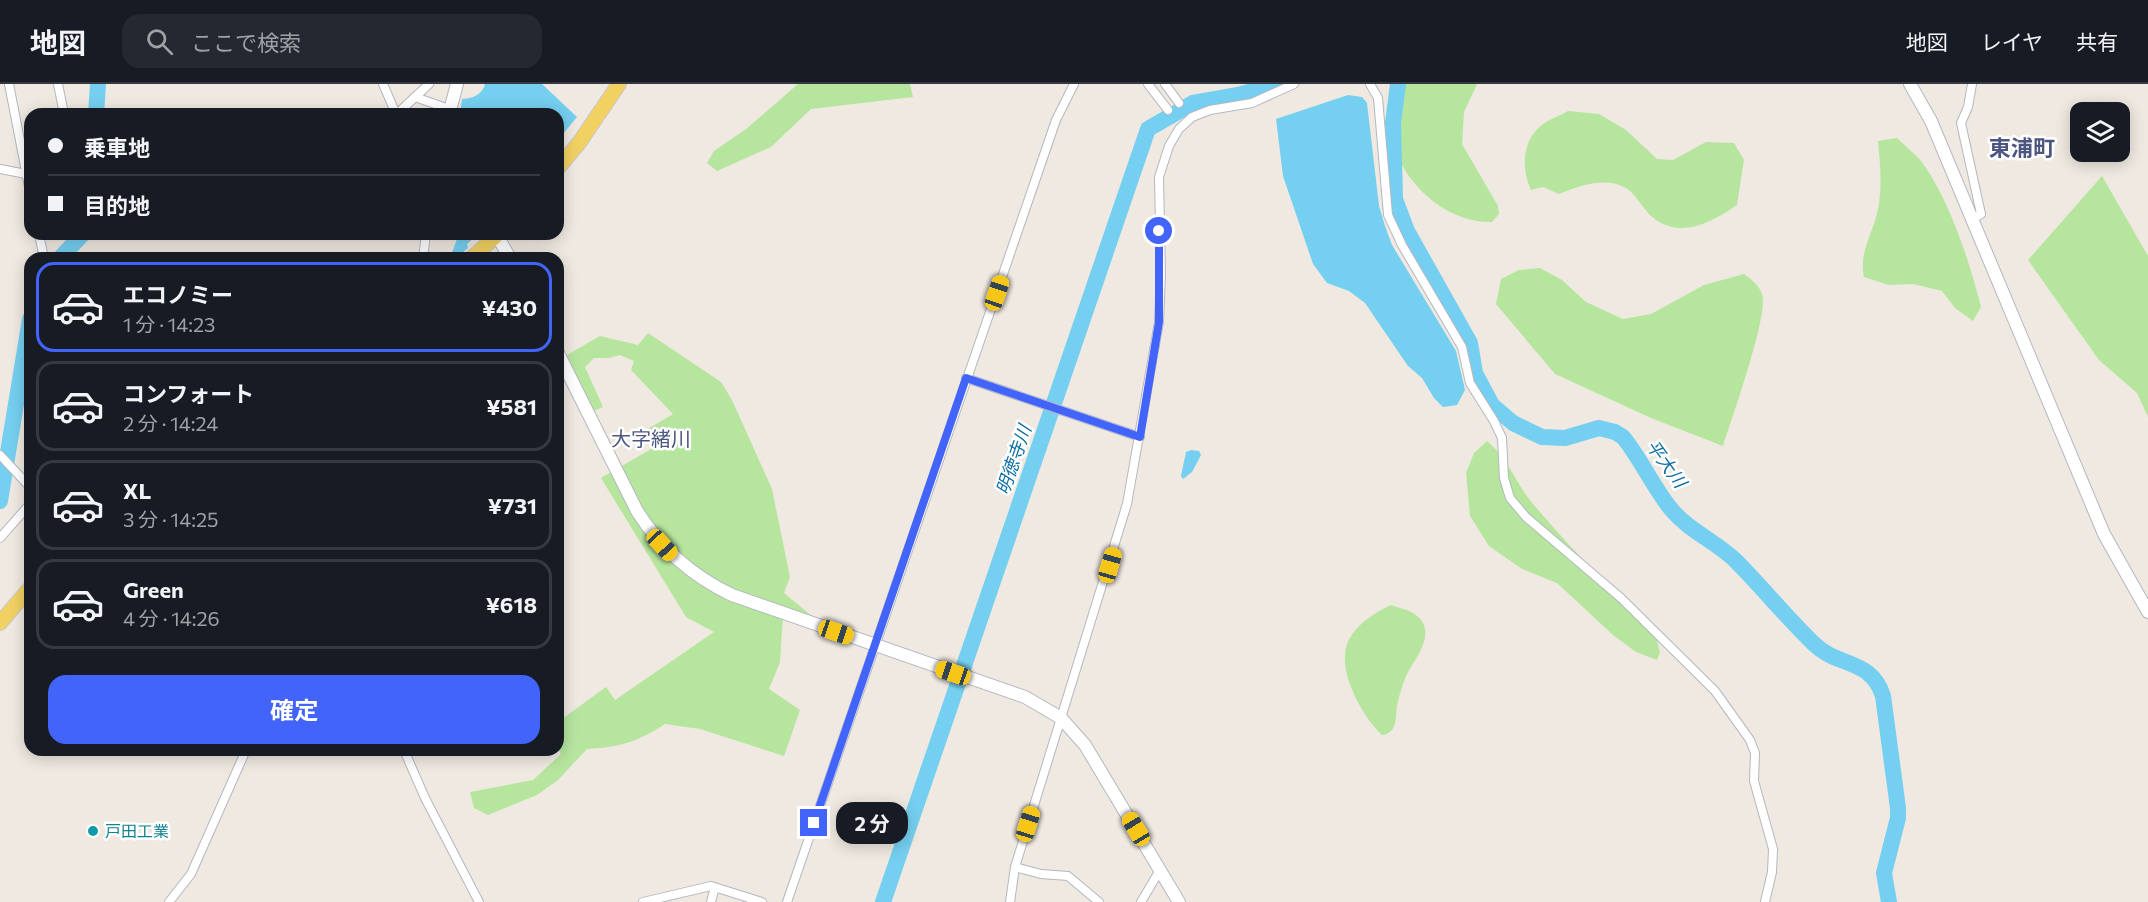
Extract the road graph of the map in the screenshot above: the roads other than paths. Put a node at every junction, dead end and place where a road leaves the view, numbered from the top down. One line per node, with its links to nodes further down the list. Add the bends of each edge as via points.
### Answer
1 (9, 84): 22 (street)
2 (58, 84): 16 (street)
3 (383, 84): 17 (street)
4 (429, 84): 14 (street)
5 (457, 84): 20 (street)
6 (619, 84): 23 (main road)
7 (1074, 84): 30 (street, via 1056,120)
8 (1148, 84): 21 (street)
9 (1165, 84): 15 (street)
10 (1294, 84): 31 (street, via 1252,103 1192,117 1169,146 1159,177 1159,322)
11 (1370, 84): 56 (street, via 1378,98 1388,215 1462,347 1470,383 1502,438 1504,478 1510,498 1526,517 1621,598 1715,691 1750,740 1755,753 1754,781 1773,849)
12 (1910, 84): 26 (street, via 1931,121)
13 (1972, 84): 26 (street, via 1961,123 1981,214)
14 (415, 97): 18 (street); 19 (street)
15 (1179, 103)
16 (63, 108)
17 (394, 108)
18 (403, 108)
19 (440, 108)
20 (450, 108)
21 (1168, 110)
22 (24, 139)
23 (564, 161)
24 (0, 169): 25 (street)
25 (24, 174)
26 (1971, 220): 37 (street, via 2104,534)
27 (492, 240): 28 (main road)
28 (479, 252)
29 (564, 365): 39 (street, via 637,511 672,556 696,576 732,595)
30 (966, 378): 31 (street); 39 (street)
31 (1140, 437): 40 (street, via 1127,504)
32 (0, 455): 33 (street)
33 (24, 481)
34 (24, 511): 35 (street)
35 (0, 538)
36 (24, 594): 38 (main road)
37 (2148, 612)
38 (2, 617)
39 (875, 646): 40 (street, via 1035,701); 51 (street)
40 (1061, 718): 43 (street); 44 (street, via 1085,745)
41 (243, 756): 46 (street, via 191,874)
42 (407, 756): 47 (street)
43 (1015, 867): 52 (street); 53 (street, via 1068,876)
44 (1160, 870): 54 (street); 55 (street)
45 (716, 887): 48 (street); 49 (street); 50 (street)
46 (169, 902)
47 (479, 902)
48 (643, 902)
49 (711, 902)
50 (762, 902)
51 (787, 902)
52 (1011, 902)
53 (1099, 902)
54 (1141, 902)
55 (1179, 902)
56 (1765, 902)

